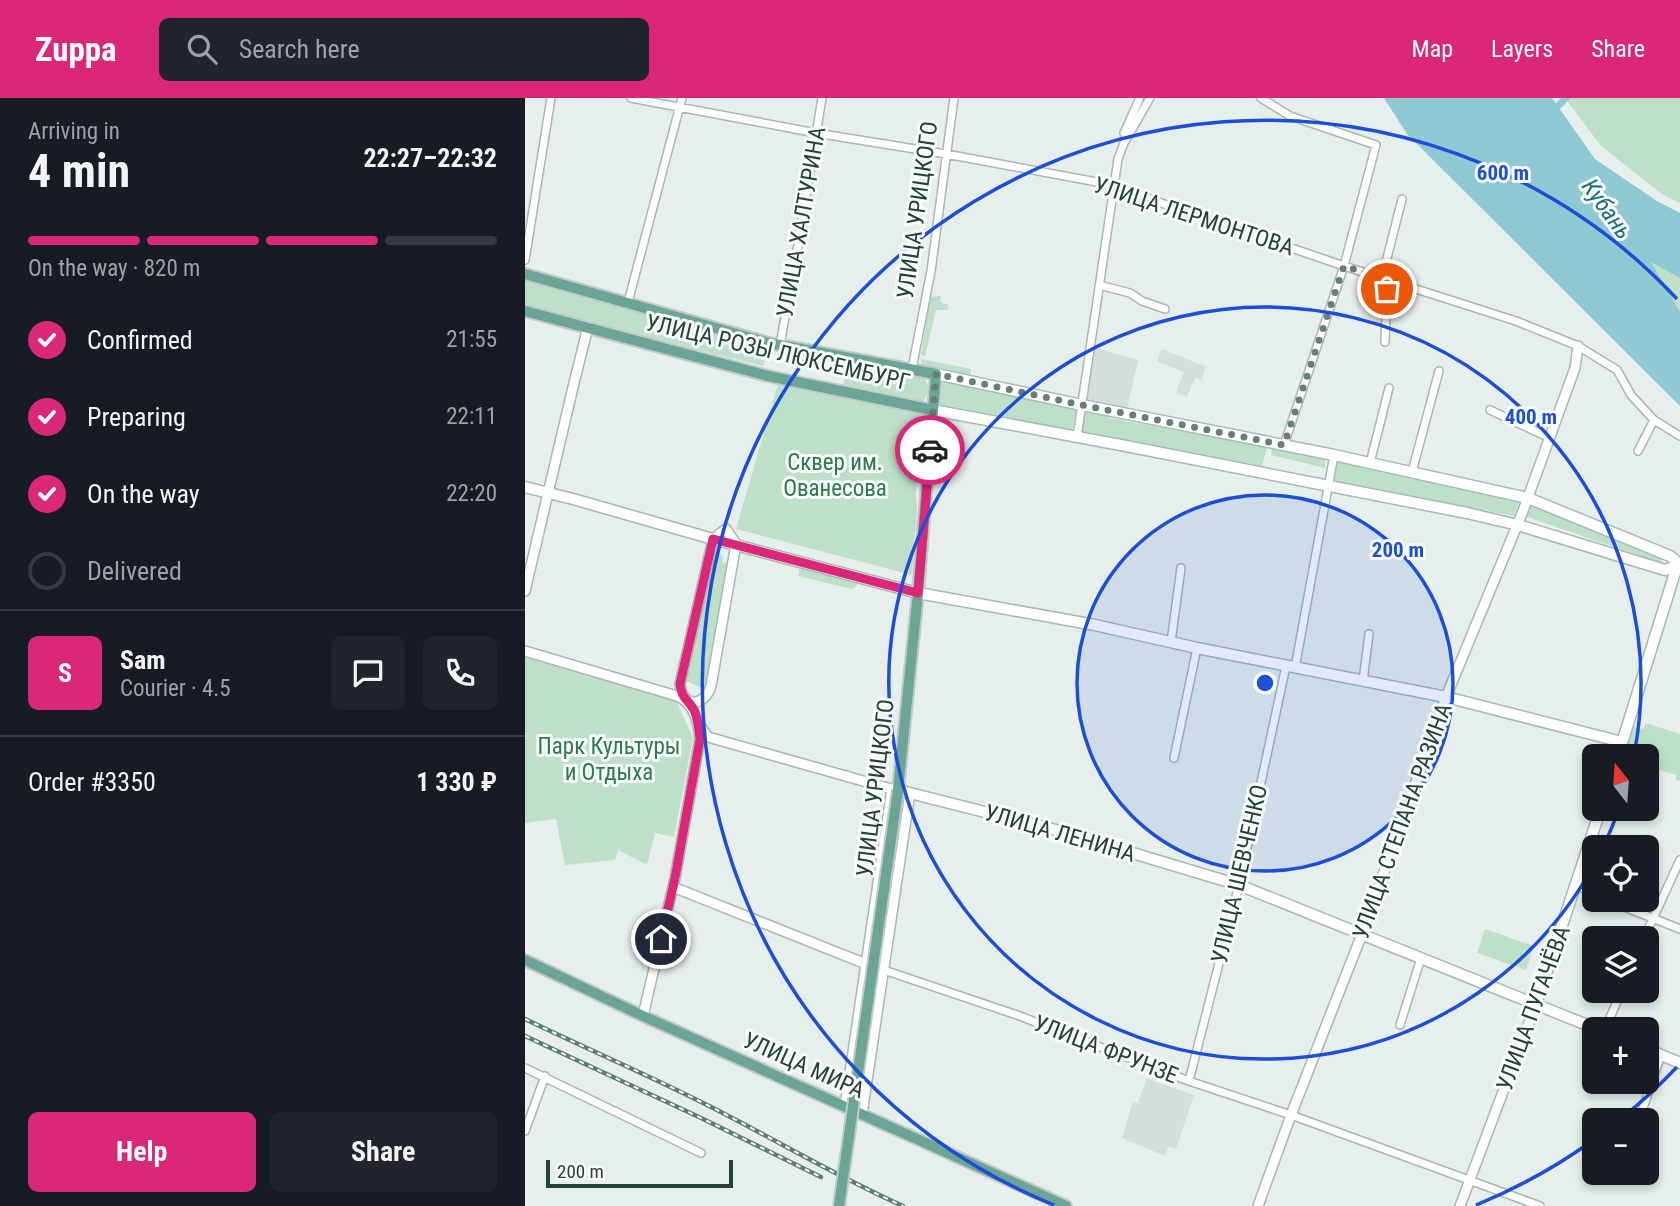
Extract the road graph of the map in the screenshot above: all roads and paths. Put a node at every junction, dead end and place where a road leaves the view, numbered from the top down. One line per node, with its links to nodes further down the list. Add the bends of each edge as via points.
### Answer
1 (551, 98): 15 (street)
2 (631, 98): 9 (street, УЛИЦА ЛЕРМОНТОВА)
3 (682, 98): 9 (street)
4 (823, 98): 10 (street, УЛИЦА ХАЛТУРИНА)
5 (954, 98): 12 (street, УЛИЦА УРИЦКОГО)
6 (1139, 98): 11 (street, via 1124,133)
7 (1150, 98): 11 (street)
8 (1261, 98): 16 (street, via 1290,116 1376,145)
9 (679, 108): 10 (street, УЛИЦА ЛЕРМОНТОВА); 20 (street)
10 (816, 133): 12 (street, УЛИЦА ЛЕРМОНТОВА); 25 (street, УЛИЦА ХАЛТУРИНА)
11 (1127, 138): 13 (street)
12 (946, 154): 13 (street, УЛИЦА ЛЕРМОНТОВА); 27 (street, УЛИЦА УРИЦКОГО)
13 (1113, 185): 16 (street, УЛИЦА ЛЕРМОНТОВА); 19 (street)
14 (1402, 199): 18 (street)
15 (525, 260)
16 (1344, 266): 18 (street, УЛИЦА ЛЕРМОНТОВА); 38 (street)
17 (525, 274): 20 (main road, УЛИЦА РОЗЫ ЛЮКСЕМБУРГ)
18 (1386, 280): 24 (street); 26 (street, УЛИЦА ЛЕРМОНТОВА)
19 (1099, 285): 21 (street); 31 (street)
20 (628, 302): 25 (main road, УЛИЦА РОЗЫ ЛЮКСЕМБУРГ)
21 (1165, 309)
22 (525, 311): 23 (main road, УЛИЦА РОЗЫ ЛЮКСЕМБУРГ)
23 (588, 327): 32 (main road, УЛИЦА РОЗЫ ЛЮКСЕМБУРГ, via 768,376); 45 (street)
24 (1385, 342)
25 (780, 345): 27 (main road, УЛИЦА РОЗЫ ЛЮКСЕМБУРГ)
26 (1578, 346): 34 (street, УЛИЦА ЛЕРМОНТОВА, via 1617,370 1631,395); 37 (street, УЛИЦА СТЕПАНА РАЗИНА, via 1575,368)
27 (912, 369): 29 (main road, УЛИЦА РОЗЫ ЛЮКСЕМБУРГ)
28 (1439, 371): 42 (street)
29 (936, 374): 31 (main road, УЛИЦА РОЗЫ ЛЮКСЕМБУРГ); 32 (main road, УЛИЦА УРИЦКОГО)
30 (1389, 388): 41 (street)
31 (1082, 405): 36 (street); 38 (main road, УЛИЦА РОЗЫ ЛЮКСЕМБУРГ)
32 (933, 410): 36 (main road, УЛИЦА РОЗЫ ЛЮКСЕМБУРГ); 53 (main road, УЛИЦА УРИЦКОГО)
33 (1490, 410): 37 (street)
34 (1654, 420): 35 (street, УЛИЦА ЛЕРМОНТОВА); 39 (street)
35 (1680, 436)
36 (1077, 437): 43 (main road, УЛИЦА РОЗЫ ЛЮКСЕМБУРГ)
37 (1550, 438): 46 (street, УЛИЦА СТЕПАНА РАЗИНА)
38 (1284, 445): 40 (main road, УЛИЦА РОЗЫ ЛЮКСЕМБУРГ)
39 (1638, 451)
40 (1333, 455): 41 (main road, УЛИЦА РОЗЫ ЛЮКСЕМБУРГ); 43 (street, УЛИЦА ШЕВЧЕНКО)
41 (1370, 463): 42 (main road, УЛИЦА РОЗЫ ЛЮКСЕМБУРГ)
42 (1412, 472): 46 (main road, УЛИЦА РОЗЫ ЛЮКСЕМБУРГ)
43 (1329, 486): 47 (main road, УЛИЦА РОЗЫ ЛЮКСЕМБУРГ); 58 (street, УЛИЦА ШЕВЧЕНКО)
44 (525, 487): 45 (main road)
45 (549, 492): 48 (main road); 52 (street)
46 (1528, 498): 47 (street, УЛИЦА СТЕПАНА РАЗИНА); 50 (main road, УЛИЦА РОЗЫ ЛЮКСЕМБУРГ, via 1670,556)
47 (1518, 525): 50 (main road, УЛИЦА РОЗЫ ЛЮКСЕМБУРГ, via 1665,570); 60 (street, УЛИЦА СТЕПАНА РАЗИНА)
48 (713, 539): 49 (main road); 61 (street, via 680,684)
49 (736, 544): 53 (main road); 61 (street, via 708,695 702,701)
50 (1679, 564): 63 (main road)
51 (1181, 568): 55 (street)
52 (525, 591)
53 (918, 593): 55 (main road); 65 (main road, УЛИЦА УРИЦКОГО)
54 (1369, 634): 59 (street)
55 (1171, 642): 56 (main road)
56 (1197, 648): 58 (main road); 64 (street)
57 (525, 651): 61 (street)
58 (1290, 666): 59 (main road); 69 (street, УЛИЦА ШЕВЧЕНКО)
59 (1363, 681): 60 (main road)
60 (1446, 697): 63 (main road); 76 (street, УЛИЦА СТЕПАНА РАЗИНА)
61 (681, 698): 62 (street, via 693,709)
62 (698, 723): 65 (street, УЛИЦА ЛЕНИНА, via 708,737); 70 (street, via 700,739)
63 (1622, 742)
64 (1174, 758)
65 (900, 791): 69 (main road, УЛИЦА ЛЕНИНА, via 1056,830); 79 (street, УЛИЦА УРИЦКОГО); 80 (street, УЛИЦА УРИЦКОГО); 97 (main road, УЛИЦА УРИЦКОГО, bridge)
66 (1597, 821): 68 (main road, УЛИЦА ПУГАЧЁВА)
67 (1680, 860): 73 (street)
68 (1576, 885): 71 (street); 81 (main road, УЛИЦА ПУГАЧЁВА)
69 (1239, 886): 76 (main road, УЛИЦА ЛЕНИНА); 89 (street, УЛИЦА ШЕВЧЕНКО)
70 (673, 887): 79 (street, УЛИЦА ФРУНЗЕ); 82 (street)
71 (1582, 888)
72 (1638, 912): 73 (street)
73 (1653, 918): 74 (street); 75 (street)
74 (1649, 926)
75 (1680, 929)
76 (1362, 934): 77 (main road, УЛИЦА ЛЕНИНА); 93 (street, УЛИЦА СТЕПАНА РАЗИНА)
77 (1421, 958): 81 (main road, УЛИЦА ЛЕНИНА); 84 (street)
78 (525, 960): 82 (main road, УЛИЦА МИРА)
79 (866, 964): 80 (street, УЛИЦА ФРУНЗЕ); 90 (street, УЛИЦА УРИЦКОГО)
80 (884, 970): 89 (street, УЛИЦА ФРУНЗЕ); 92 (street, УЛИЦА УРИЦКОГО)
81 (1536, 1004): 83 (main road, УЛИЦА ЛЕНИНА); 96 (street, УЛИЦА ПУГАЧЁВА)
82 (643, 1016): 90 (main road, УЛИЦА МИРА)
83 (1582, 1023)
84 (1400, 1025)
85 (1661, 1055): 86 (main road); 91 (street)
86 (1680, 1063)
87 (525, 1068): 88 (street)
88 (545, 1076): 94 (street); 95 (street)
89 (1189, 1081): 93 (street, УЛИЦА ФРУНЗЕ)
90 (845, 1106): 92 (main road, УЛИЦА МИРА)
91 (1643, 1108)
92 (862, 1114): 98 (main road, УЛИЦА МИРА)
93 (1291, 1115): 96 (street, УЛИЦА ФРУНЗЕ); 99 (street, УЛИЦА СТЕПАНА РАЗИНА)
94 (525, 1131)
95 (701, 1153)
96 (1470, 1181): 100 (street, УЛИЦА ПУГАЧЁВА); 101 (street, УЛИЦА ФРУНЗЕ)
97 (839, 1206)
98 (1066, 1206)
99 (1258, 1206)
100 (1460, 1206)
101 (1540, 1206)

